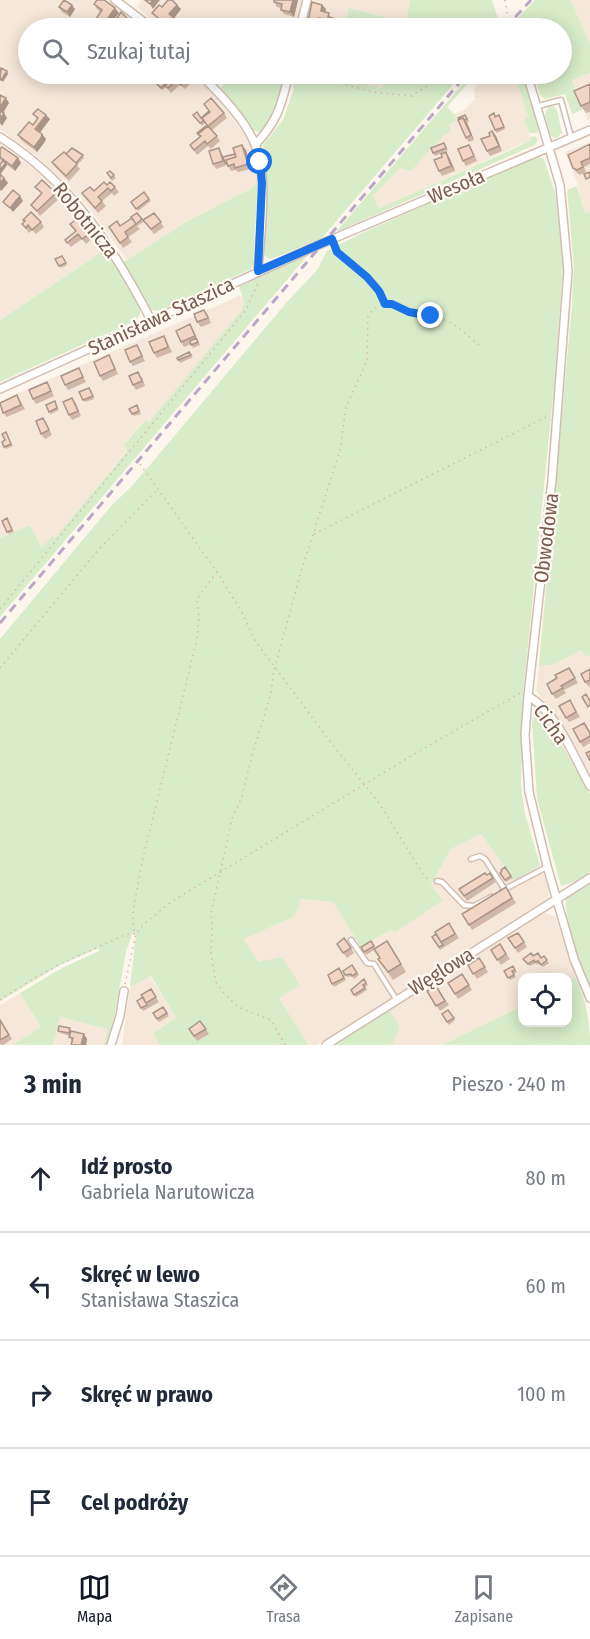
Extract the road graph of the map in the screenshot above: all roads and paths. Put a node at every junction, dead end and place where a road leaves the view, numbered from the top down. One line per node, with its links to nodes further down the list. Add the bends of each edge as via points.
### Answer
1 (116, 0): 4 (street)
2 (307, 0): 5 (street)
3 (505, 0): 6 (path)
4 (139, 18)
5 (302, 18)
6 (508, 18)
7 (209, 84): 16 (street)
8 (286, 84): 16 (street, via 277,116)
9 (343, 84): 10 (path, via 411,96)
10 (431, 84)
11 (530, 84): 12 (street, Obwodowa)
12 (538, 106): 15 (lane, via 561,100); 17 (street, Obwodowa)
13 (590, 130): 15 (street, Wesoła)
14 (0, 137): 22 (street, Robotnicza, via 32,160 79,206 118,258)
15 (571, 137): 17 (street, Wesoła)
16 (255, 144): 20 (street, via 262,183)
17 (549, 146): 18 (street, Wesoła); 25 (street, Obwodowa, via 560,185 568,271)
18 (332, 239): 19 (street, Wesoła); 21 (path, via 337,252 367,277)
19 (323, 243): 20 (street, Stanisława Staszica)
20 (258, 271): 22 (street, Stanisława Staszica); 30 (path, via 259,281 246,310)
21 (385, 304): 23 (path, via 443,319); 28 (path, via 368,315 367,361 346,407 340,450)
22 (151, 320): 24 (street, Stanisława Staszica)
23 (480, 346)
24 (0, 389)
25 (557, 414): 28 (path); 33 (street, Obwodowa)
26 (140, 464): 27 (path)
27 (158, 489): 29 (path); 31 (path, via 99,549)
28 (313, 534): 32 (path)
29 (217, 572): 32 (path); 43 (path, via 197,599 197,639 142,862 133,912)
30 (0, 609)
31 (0, 668)
32 (275, 668): 34 (path); 38 (path)
33 (528, 692): 34 (path); 35 (street, Cicha, via 553,720); 37 (street, Obwodowa, via 525,735 529,792)
34 (364, 785): 38 (path); 40 (path, via 423,874 430,881)
35 (590, 786)
36 (471, 859): 41 (lane, via 485,859)
37 (547, 866): 41 (lane); 42 (street, Obwodowa)
38 (220, 871): 43 (path, via 171,902); 50 (path, via 211,914 211,955 216,982 238,1007 271,1020)
39 (590, 878): 42 (street)
40 (437, 881): 41 (lane, via 470,907)
41 (505, 890)
42 (557, 899): 46 (street, Obwodowa); 47 (street, Węglowa)
43 (136, 934): 45 (path); 48 (path, via 127,934 60,964)
44 (351, 940): 47 (lane, via 367,963 374,964)
45 (123, 991): 49 (street)
46 (590, 998)
47 (396, 999): 51 (street, Węglowa)
48 (0, 1000)
49 (111, 1045)
50 (285, 1045)
51 (326, 1045)

